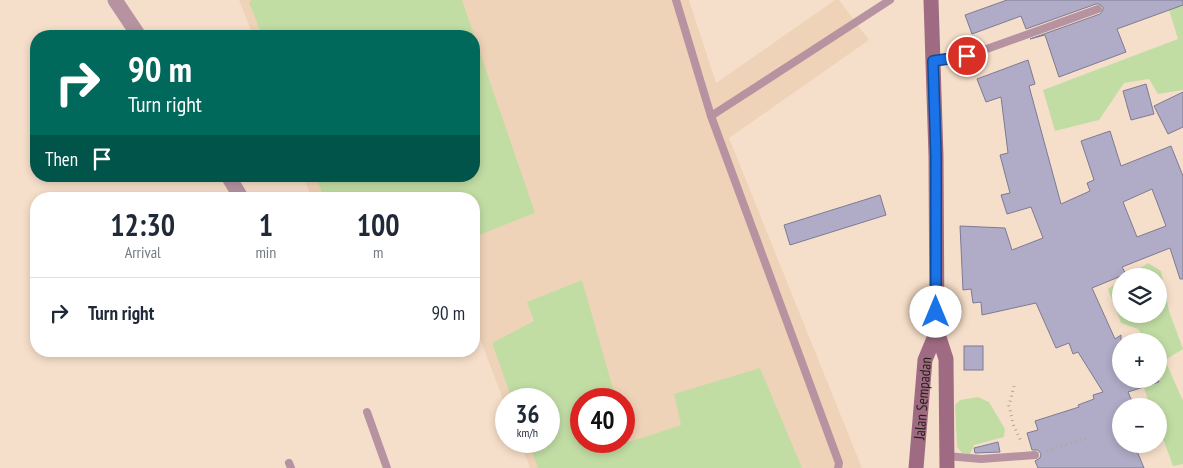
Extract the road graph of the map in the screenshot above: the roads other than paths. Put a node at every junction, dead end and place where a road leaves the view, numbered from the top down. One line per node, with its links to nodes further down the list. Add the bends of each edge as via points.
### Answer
1 (116, 0): 6 (street)
2 (676, 0): 8 (lane)
3 (890, 0): 8 (lane)
4 (931, 0): 7 (street, Jalan Sempadan)
5 (1098, 9): 7 (lane, via 967,56)
6 (135, 30)
7 (933, 61): 9 (street, Jalan Sempadan)
8 (710, 116): 14 (lane, via 840,463)
9 (936, 331): 12 (street, Jalan Sempadan, via 946,359); 15 (street, Jalan Sempadan, via 925,360)
10 (368, 412): 13 (lane)
11 (1035, 455): 12 (lane)
12 (947, 462)
13 (387, 468)
14 (838, 468)
15 (916, 468)

